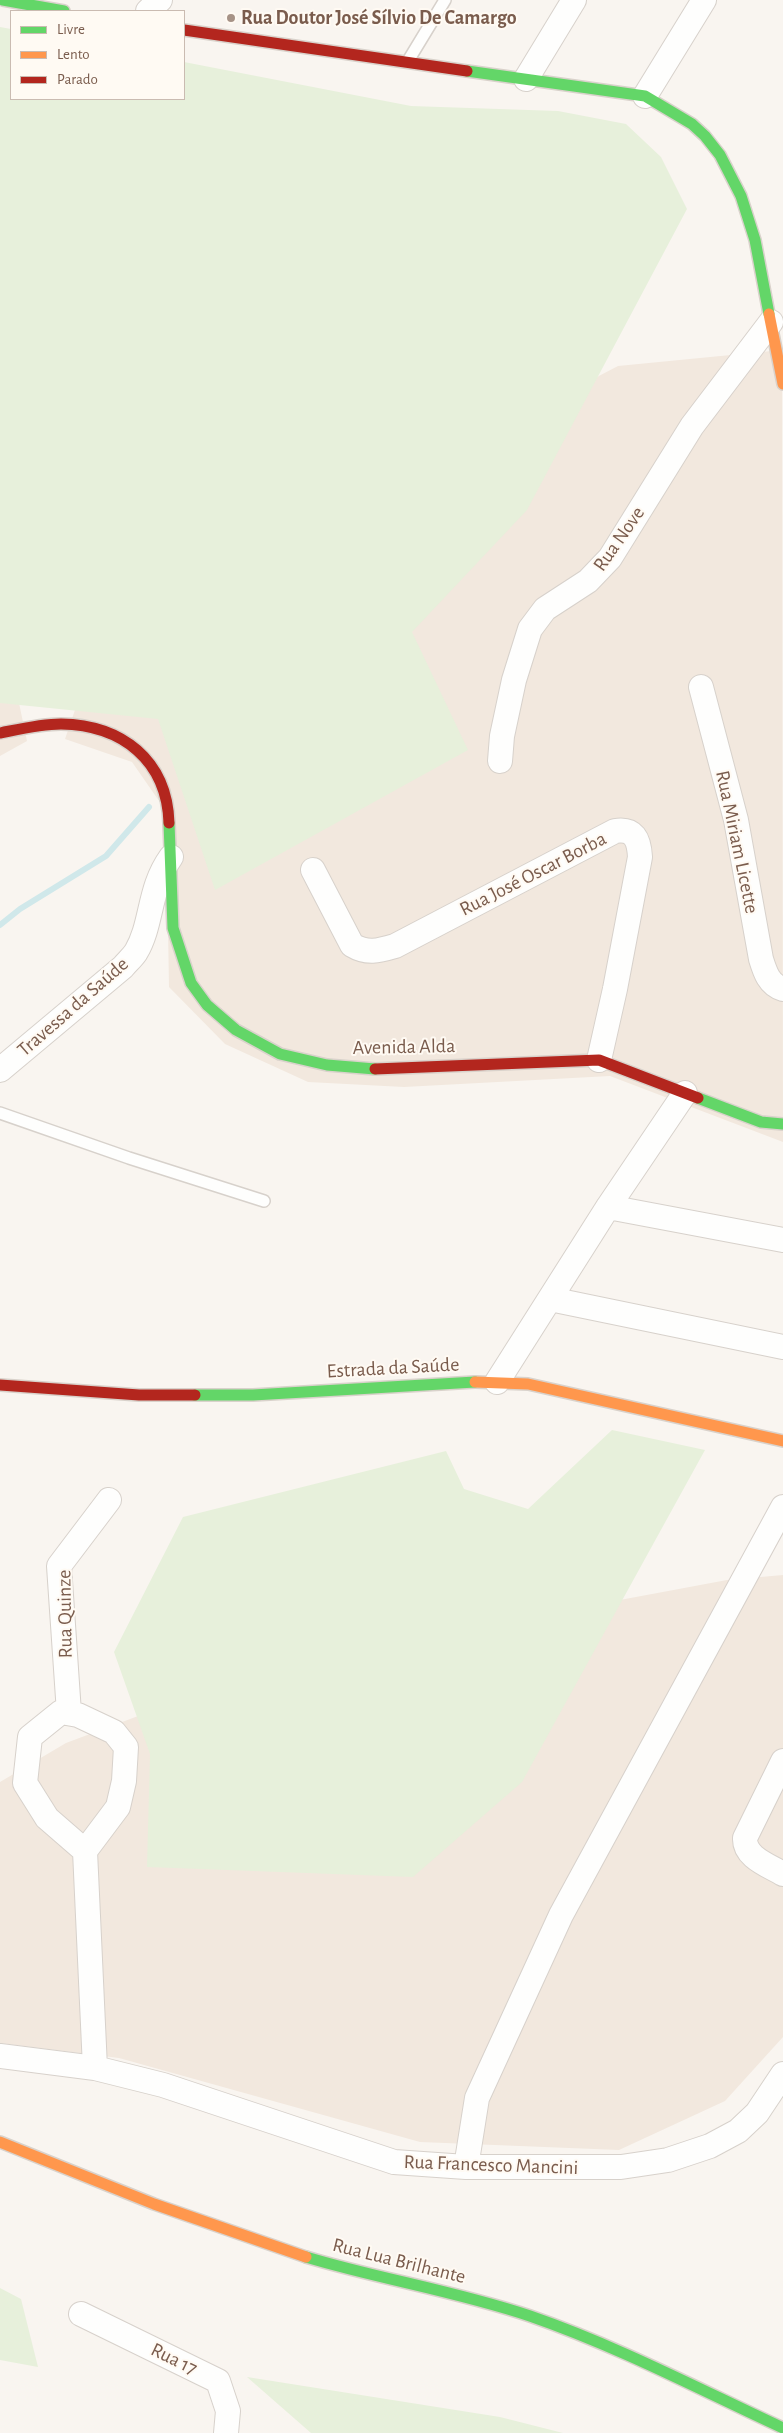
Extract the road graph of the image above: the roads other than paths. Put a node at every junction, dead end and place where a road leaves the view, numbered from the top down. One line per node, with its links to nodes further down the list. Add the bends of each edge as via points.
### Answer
1 (3, 0): 6 (street)
2 (160, 0): 7 (street)
3 (445, 0): 9 (lane)
4 (574, 0): 10 (street)
5 (704, 0): 11 (street)
6 (58, 10)
7 (149, 10)
8 (185, 30): 9 (street)
9 (407, 63): 10 (street)
10 (526, 79): 11 (street)
11 (645, 96): 12 (street, via 704,134 736,181 757,247)
12 (771, 322): 13 (street); 16 (street, Rua Nove, via 692,426 610,558 588,581 545,609 530,629 514,680)
13 (783, 380)
14 (701, 687): 19 (street, Rua Miriam Licette, via 736,820 761,959 767,977)
15 (0, 733): 17 (street, Avenida Alda, via 60,724 87,728 117,738 144,755 157,772 166,796)
16 (500, 761)
17 (171, 857): 20 (street, Avenida Alda, via 172,928 191,983 207,1005 236,1030 280,1054 327,1065 382,1070); 21 (street, Travessa da Saúde, via 161,872 135,954)
18 (313, 870): 20 (street, Rua José Oscar Borba, via 352,945 362,951 375,952 395,946 615,831 626,830 634,834 640,857)
19 (783, 989)
20 (599, 1060): 22 (street, Avenida Alda)
21 (0, 1070)
22 (685, 1093): 24 (street, Avenida Alda, via 762,1122); 26 (street)
23 (0, 1113): 25 (lane)
24 (783, 1124)
25 (264, 1201)
26 (608, 1207): 27 (street); 28 (street)
27 (783, 1240)
28 (550, 1299): 29 (street); 30 (street)
29 (783, 1347)
30 (497, 1382): 31 (street, Estrada da Saúde, via 253,1395 148,1395); 32 (street, Estrada da Saúde, via 537,1386)
31 (0, 1386)
32 (783, 1440)
33 (109, 1500): 35 (street, Rua Quinze, via 59,1566)
34 (783, 1507): 43 (street, via 560,1915 478,2098)
35 (69, 1713): 37 (street, via 114,1732 126,1747 124,1781 118,1806); 37 (street, via 61,1712 30,1737 25,1783 47,1818)
36 (783, 1761): 38 (street, via 745,1838 744,1847 748,1853)
37 (85, 1851): 40 (street)
38 (783, 1874)
39 (0, 2056): 40 (street, Rua Francesco Mancini)
40 (96, 2068): 43 (street, Rua Francesco Mancini, via 163,2085 394,2162)
41 (783, 2074): 43 (street, Rua Francesco Mancini, via 757,2113 738,2131 710,2146 668,2160 621,2167)
42 (0, 2142): 45 (street, Rua Lua Brilhante, via 213,2227 311,2258 530,2316 583,2336)
43 (466, 2167)
44 (81, 2314): 46 (street, Rua 17, via 218,2381 228,2411)
45 (783, 2428)
46 (226, 2433)

